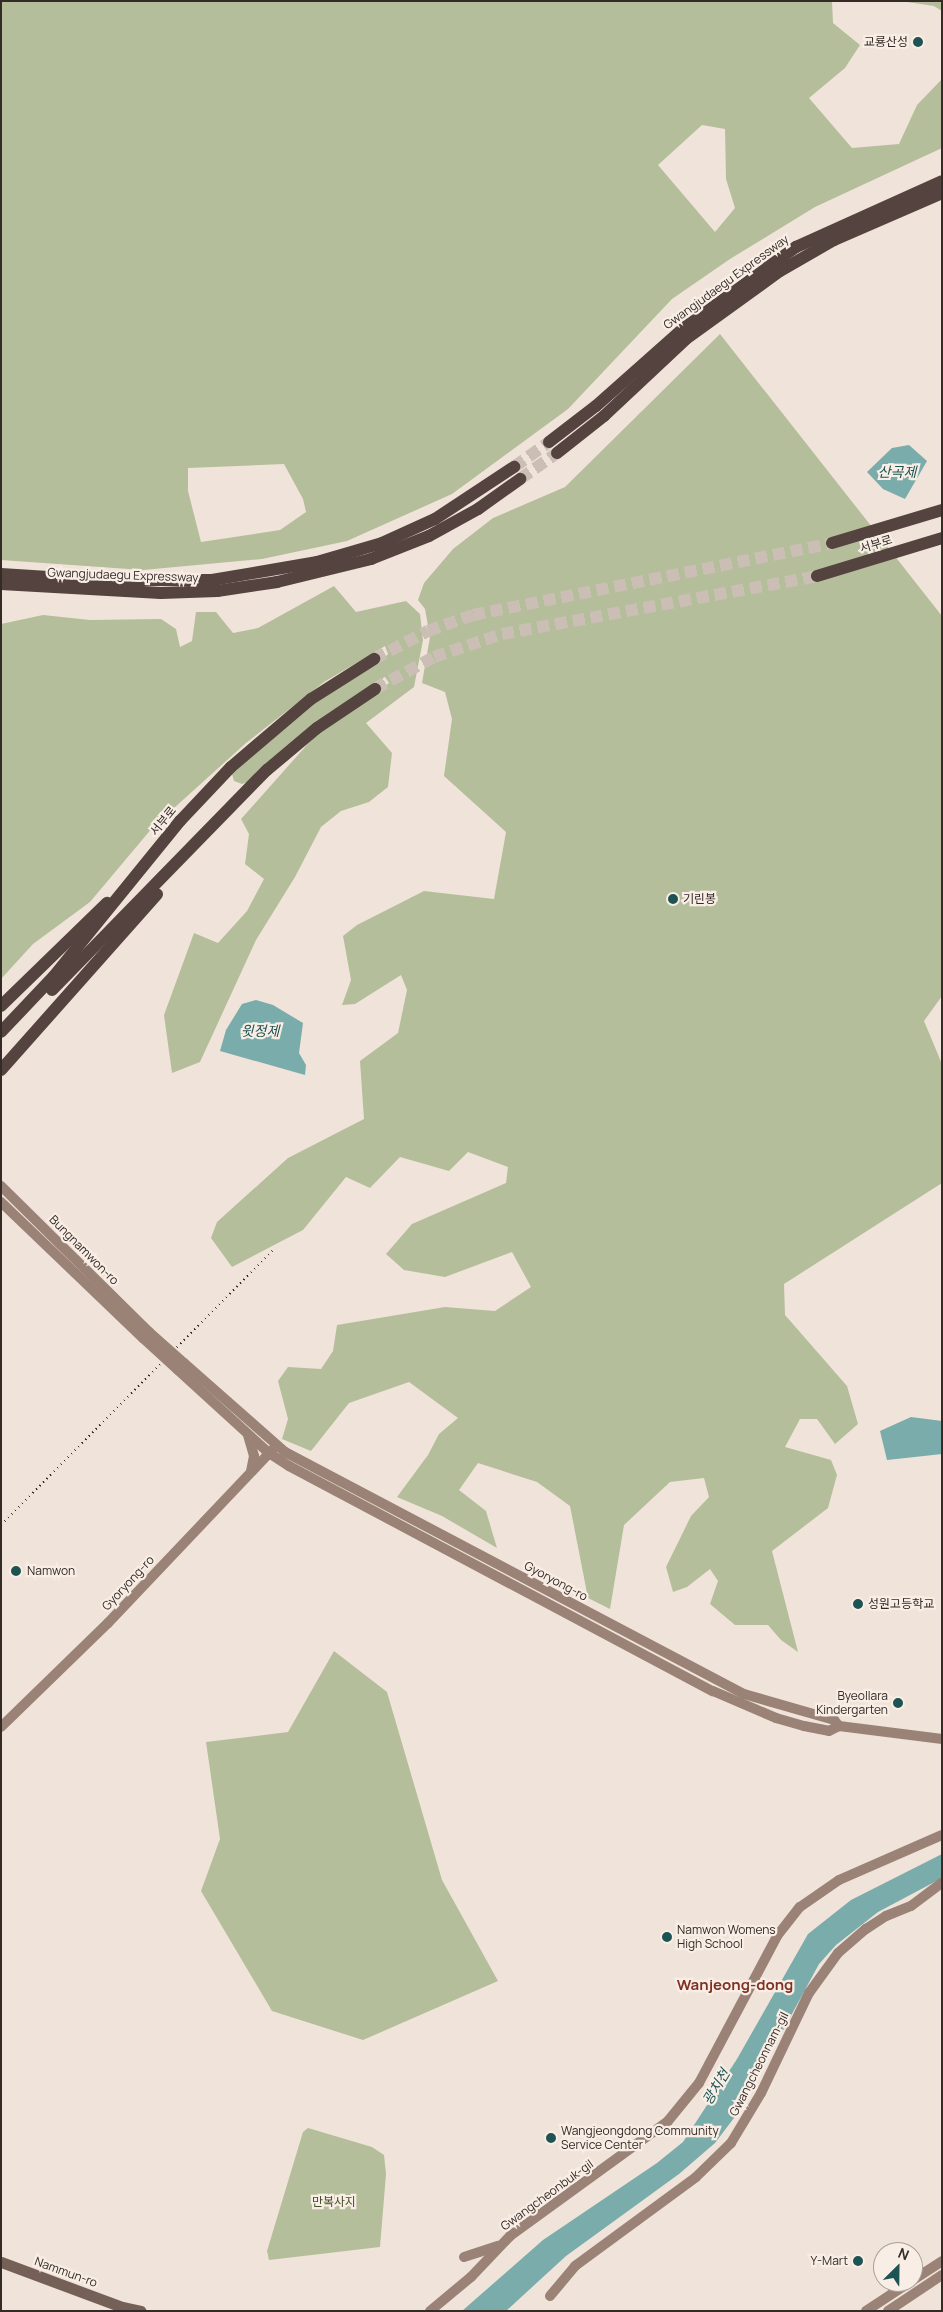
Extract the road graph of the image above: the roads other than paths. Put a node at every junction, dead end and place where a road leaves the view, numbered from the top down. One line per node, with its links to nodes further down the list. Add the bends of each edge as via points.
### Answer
1 (942, 181): 3 (highway, Gwangjudaegu Expressway, via 796,247 685,328 596,406)
2 (942, 193): 4 (highway, Gwangjudaegu Expressway, via 897,210 795,261 686,339 604,416)
3 (549, 442)
4 (557, 453)
5 (514, 467): 10 (highway, Gwangjudaegu Expressway, via 435,518 382,542 317,562 194,580 95,580)
6 (520, 479): 12 (highway, Gwangjudaegu Expressway, via 478,509 429,536 371,559 277,582 216,591 161,593)
7 (942, 510): 9 (highway, 서부로)
8 (942, 538): 11 (highway, 서부로)
9 (832, 543)
10 (1, 574)
11 (817, 576)
12 (1, 584)
13 (374, 659): 16 (highway, 서부로, via 332,684 273,728 217,780)
14 (375, 689): 15 (highway, via 317,728)
15 (267, 770): 19 (highway); 20 (highway)
16 (180, 821): 17 (highway, via 159,840 103,907); 18 (highway, 서부로, via 97,926)
17 (1, 1006)
18 (1, 1032)
19 (1, 1042)
20 (1, 1070)
21 (1, 1186): 23 (street, Bungnamwon-ro)
22 (1, 1202): 23 (street, Bungnamwon-ro)
23 (146, 1335): 24 (street, bridge)
24 (181, 1366): 25 (street); 26 (street)
25 (247, 1433): 26 (street); 27 (street, via 254,1456)
26 (273, 1450): 27 (street, Gyoryong-ro); 29 (street, Gyoryong-ro, via 744,1694 834,1720 839,1726)
27 (250, 1473): 28 (street, Gyoryong-ro, via 108,1623)
28 (1, 1726)
29 (942, 1739)
30 (942, 1835): 32 (street, Gwangcheonbuk-gil, via 840,1880 800,1907 777,1936 699,2083 668,2122)
31 (942, 1883): 39 (street, Gwangcheonnam-gil, via 911,1906 866,1929 838,1953 809,1992 761,2093 731,2143 696,2177 575,2266)
32 (501, 2245): 33 (street); 42 (street, Gwangcheonbuk-gil, via 471,2277)
33 (464, 2257)
34 (942, 2261): 36 (street)
35 (1, 2262): 40 (main road, Nammun-ro)
36 (923, 2273)
37 (942, 2275): 44 (street)
38 (895, 2292): 43 (street)
39 (550, 2296)
40 (124, 2309): 41 (main road, Nammun-ro)
41 (141, 2311)
42 (430, 2311)
43 (866, 2311)
44 (888, 2311)

